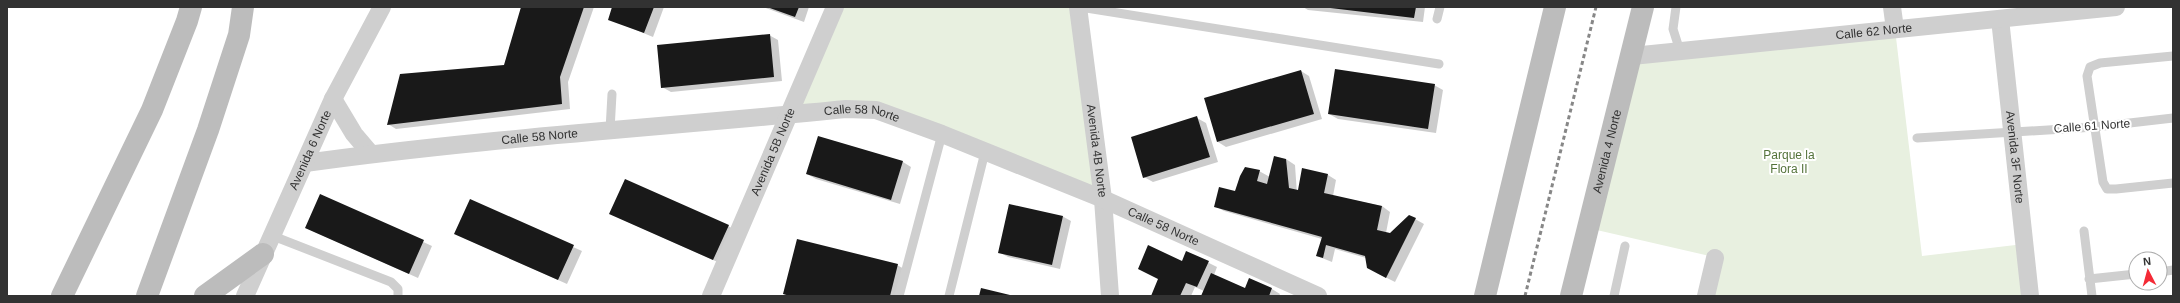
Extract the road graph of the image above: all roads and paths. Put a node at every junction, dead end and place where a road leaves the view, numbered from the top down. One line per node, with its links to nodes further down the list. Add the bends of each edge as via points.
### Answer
1 (191, 7): 40 (main road, via 152,110)
2 (243, 7): 41 (main road, via 239,35 210,123)
3 (382, 7): 20 (street, Avenida 6 Norte)
4 (835, 7): 21 (street, Avenida 5B Norte)
5 (1079, 7): 18 (lane); 32 (street, Avenida 4B Norte)
6 (1440, 7): 12 (lane)
7 (1555, 7): 50 (main road)
8 (1643, 7): 16 (main road, Avenida 4 Norte)
9 (1676, 7): 15 (lane, via 1673,29)
10 (1892, 7): 14 (street)
11 (2116, 7): 13 (street, Calle 62 Norte)
12 (1437, 19)
13 (2000, 19): 14 (street, Calle 62 Norte); 25 (street, Avenida 3F Norte)
14 (1894, 29): 15 (street, Calle 62 Norte)
15 (1680, 51): 16 (street, Calle 62 Norte)
16 (1632, 56): 51 (main road, Avenida 4 Norte)
17 (2173, 56): 23 (lane, via 2090,66 2087,76)
18 (1439, 64)
19 (612, 94): 24 (lane)
20 (333, 99): 29 (street, via 354,134); 30 (street, Avenida 6 Norte)
21 (789, 115): 24 (street, Calle 58 Norte); 26 (street, Calle 58 Norte, via 846,109 876,110); 45 (street, Avenida 5B Norte)
22 (2173, 118): 23 (lane, Calle 61 Norte)
23 (2095, 127): 25 (lane, Calle 61 Norte); 31 (lane, via 2102,182 2107,188)
24 (610, 130): 29 (street, Calle 58 Norte)
25 (2012, 131): 27 (lane, Calle 61 Norte); 54 (street, Avenida 3F Norte)
26 (942, 134): 28 (street, Calle 58 Norte); 46 (lane)
27 (1917, 138)
28 (985, 152): 32 (street, Calle 58 Norte); 47 (lane)
29 (371, 154): 30 (street, Calle 58 Norte)
30 (305, 162): 34 (street, Avenida 6 Norte)
31 (2173, 183)
32 (1103, 199): 48 (street, Avenida 4B Norte); 49 (street, Calle 58 Norte)
33 (2084, 231): 39 (lane)
34 (273, 236): 36 (street, Avenida 6 Norte); 44 (lane, via 391,282 398,289)
35 (1626, 246): 52 (lane)
36 (263, 254): 42 (main road); 43 (street, Avenida 6 Norte)
37 (1715, 258): 53 (street)
38 (2128, 275): 39 (lane)
39 (2090, 279): 55 (lane)
40 (62, 296)
41 (147, 296)
42 (205, 296)
43 (245, 296)
44 (398, 296)
45 (711, 296)
46 (898, 296)
47 (949, 296)
48 (1110, 296)
49 (1318, 296)
50 (1485, 296)
51 (1571, 296)
52 (1614, 296)
53 (1706, 296)
54 (2030, 296)
55 (2092, 296)

